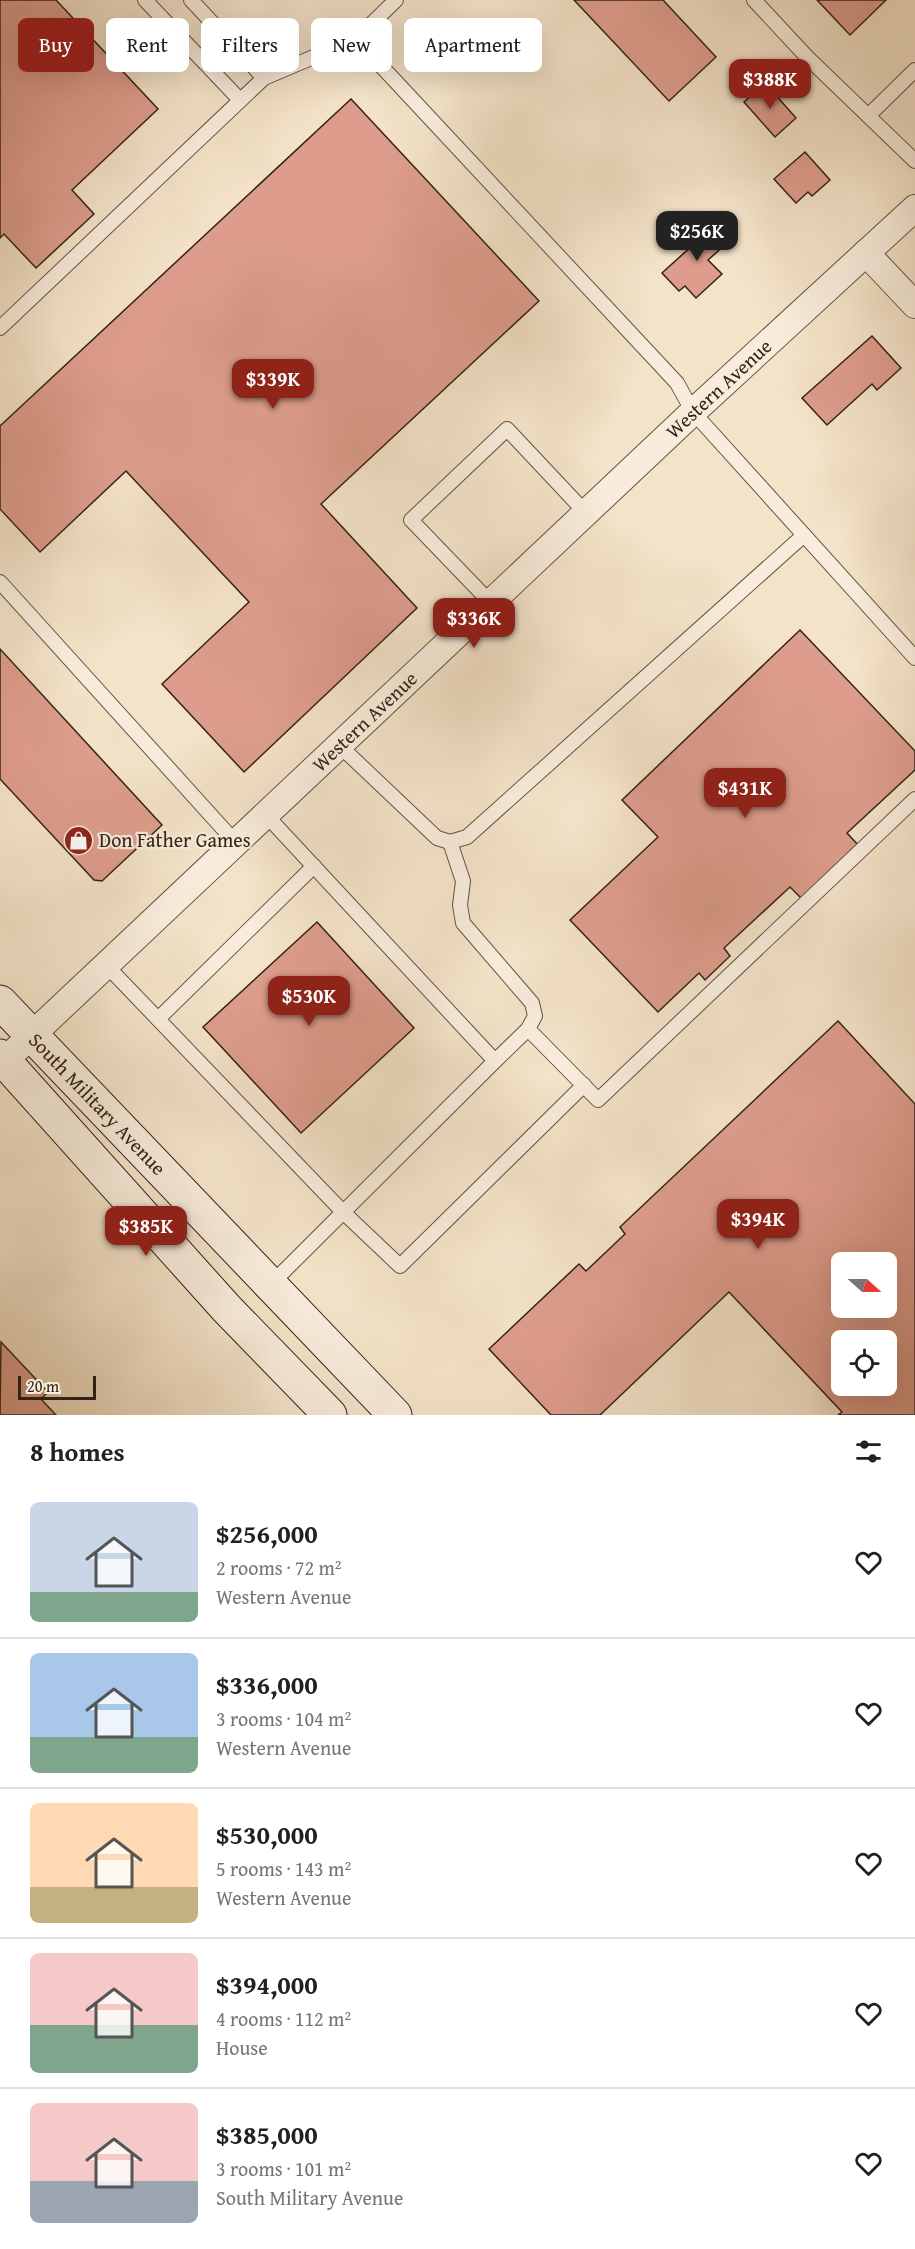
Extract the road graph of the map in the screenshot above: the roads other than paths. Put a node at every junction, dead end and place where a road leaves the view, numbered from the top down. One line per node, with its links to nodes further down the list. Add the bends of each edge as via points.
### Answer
1 (145, 0): 10 (lane)
2 (191, 0): 9 (lane)
3 (396, 0): 5 (lane)
4 (754, 0): 11 (lane, via 807,57)
5 (378, 18)
6 (311, 58): 9 (lane)
7 (915, 70): 11 (lane)
8 (387, 72): 17 (lane, via 677,383)
9 (264, 78): 10 (lane)
10 (240, 100): 16 (lane)
11 (869, 114): 12 (lane)
12 (915, 161)
13 (915, 208): 14 (street, Western Avenue)
14 (866, 253): 15 (street); 17 (street, Western Avenue)
15 (915, 305)
16 (0, 328)
17 (693, 412): 18 (street, Western Avenue); 19 (lane)
18 (586, 513): 21 (street, Western Avenue); 21 (lane, via 507,429 411,519)
19 (804, 535): 22 (lane); 26 (lane, via 467,837)
20 (0, 582): 27 (lane)
21 (491, 603): 23 (street, Western Avenue)
22 (915, 658)
23 (340, 746): 25 (street, Western Avenue); 26 (lane, via 437,838)
24 (915, 799): 36 (lane, via 598,1100)
25 (266, 815): 27 (street, Western Avenue); 28 (lane)
26 (450, 842): 32 (lane, via 463,881 463,923 532,1003 535,1016)
27 (236, 843): 29 (street, Western Avenue)
28 (314, 866): 31 (lane); 35 (lane)
29 (106, 965): 31 (lane); 33 (street, Western Avenue)
30 (0, 1002): 33 (main road, South Military Avenue)
31 (158, 1019): 37 (lane)
32 (528, 1029): 35 (lane); 36 (lane)
33 (30, 1035): 34 (street, Western Avenue); 38 (main road, South Military Avenue)
34 (2, 1060): 39 (main road, South Military Avenue, via 227,1309)
35 (495, 1061): 37 (lane)
36 (584, 1085): 37 (lane, via 400,1266)
37 (343, 1212): 38 (lane)
38 (271, 1284): 40 (main road, South Military Avenue)
39 (330, 1415)
40 (395, 1415)

